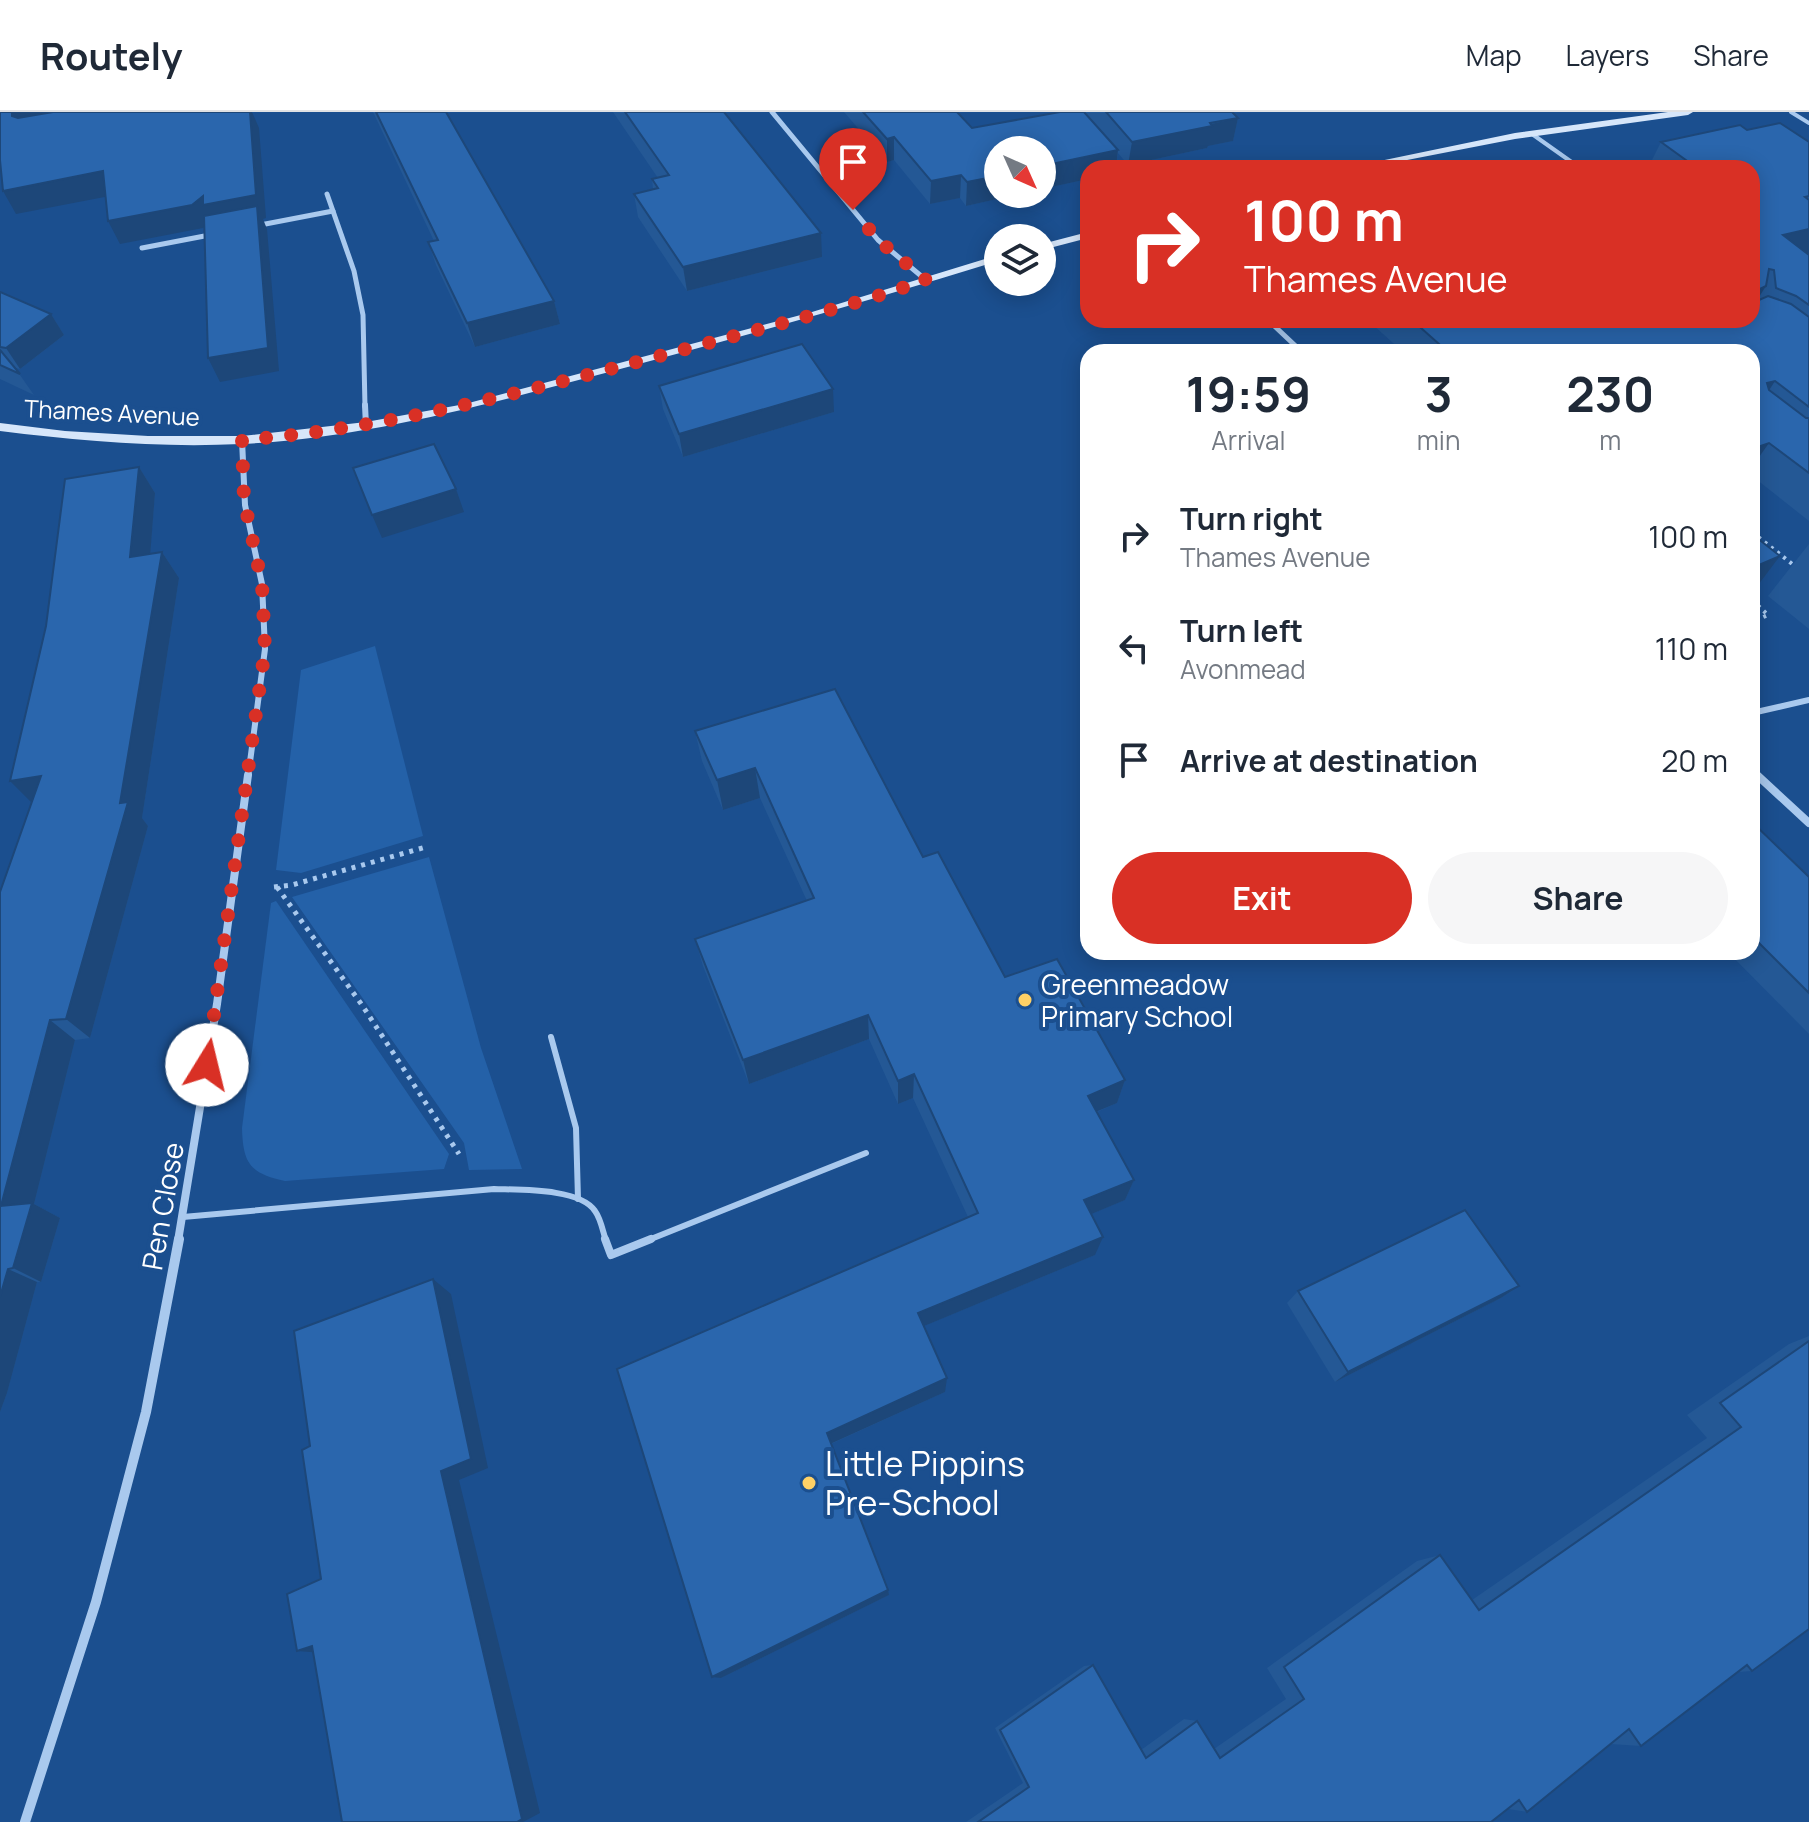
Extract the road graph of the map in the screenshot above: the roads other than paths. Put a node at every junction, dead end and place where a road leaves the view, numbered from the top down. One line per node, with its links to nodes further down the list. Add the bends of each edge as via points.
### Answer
1 (772, 112): 16 (street, via 878,240)
2 (1688, 112): 5 (street)
3 (1791, 112): 4 (lane)
4 (1809, 123)
5 (1532, 134): 6 (street); 7 (lane)
6 (1394, 160)
7 (1569, 160)
8 (327, 194): 9 (street)
9 (333, 211): 10 (street); 19 (street, via 363,315)
10 (245, 228)
11 (230, 231): 14 (street)
12 (1080, 237): 13 (street)
13 (1056, 243)
14 (142, 248)
15 (984, 262): 16 (street, Thames Avenue)
16 (926, 280): 19 (street, Thames Avenue, via 502,397)
17 (1276, 328): 18 (street)
18 (1294, 344)
19 (366, 426): 21 (street, Thames Avenue)
20 (0, 427): 21 (street, Thames Avenue, via 103,438)
21 (242, 440): 29 (street, Pen Close, via 244,500 262,584 265,649)
22 (1809, 700): 23 (street)
23 (1760, 711)
24 (1760, 777): 25 (street)
25 (1809, 823)
26 (551, 1037): 28 (lane, via 576,1128)
27 (866, 1153): 28 (lane, via 611,1255 595,1210)
28 (578, 1199): 29 (lane, via 546,1191 494,1189)
29 (183, 1217): 30 (street, Pen Close, via 122,1513)
30 (25, 1822)

